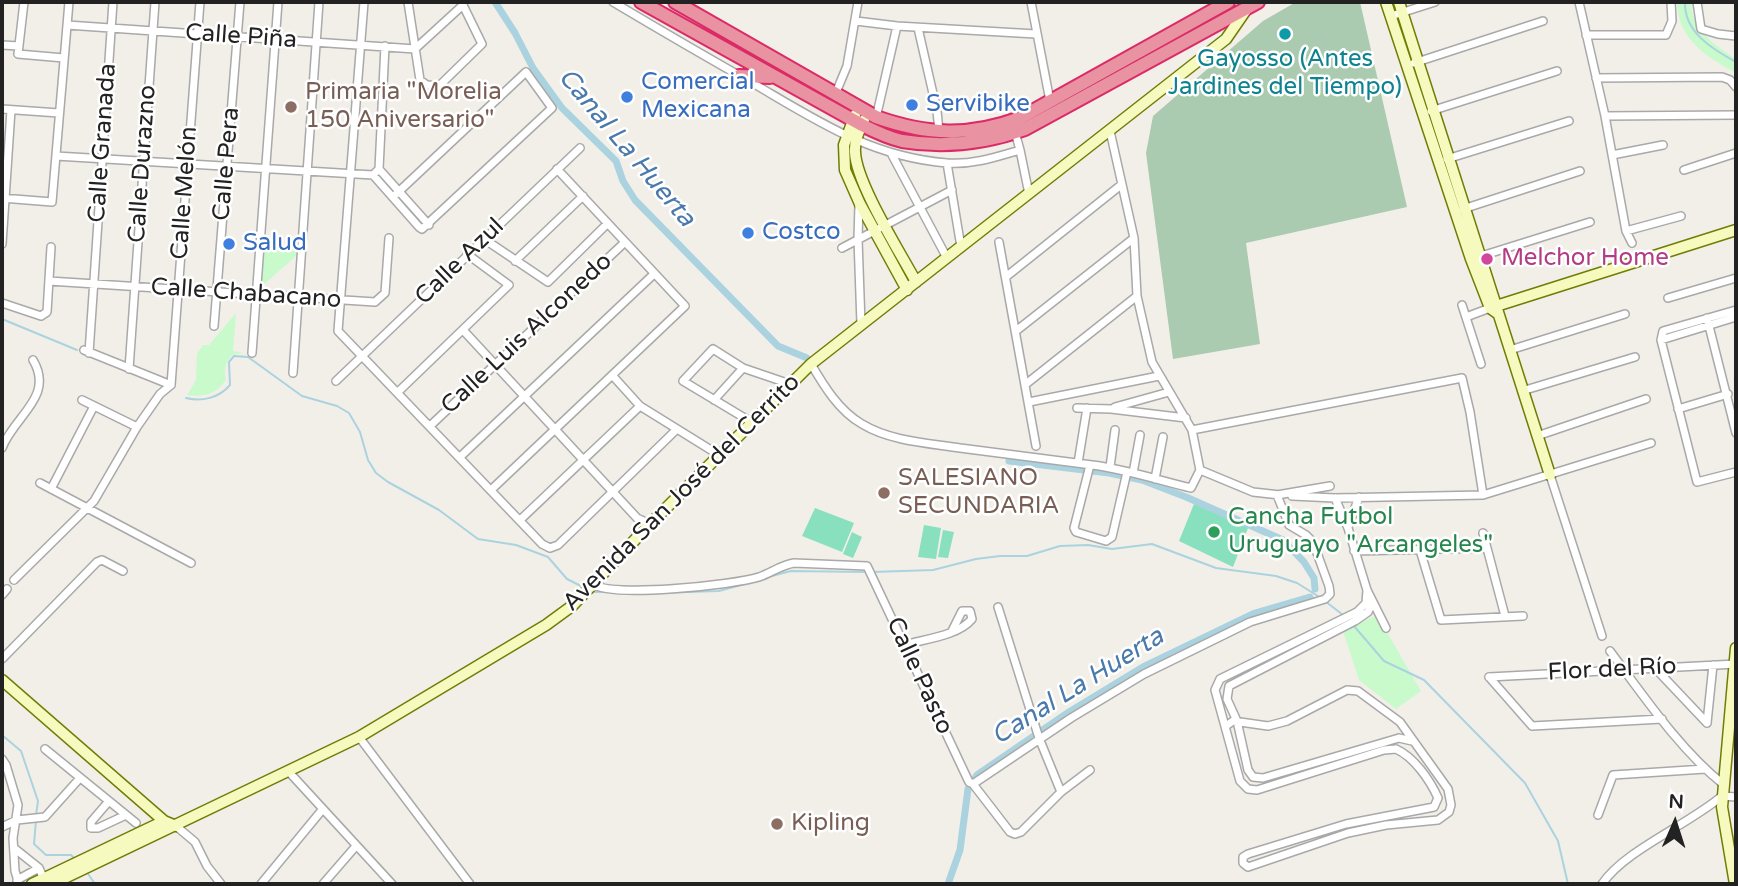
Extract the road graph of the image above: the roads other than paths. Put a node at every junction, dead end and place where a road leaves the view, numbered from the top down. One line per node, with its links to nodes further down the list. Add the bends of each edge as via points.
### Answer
1 (24, 2): 46 (street)
2 (69, 2): 29 (street)
3 (113, 2): 31 (street, Calle Granada)
4 (155, 2): 33 (street, Calle Durazno)
5 (200, 2): 35 (street, Calle Melón)
6 (240, 2): 39 (street, Calle Pera)
7 (278, 2): 40 (street)
8 (319, 2): 41 (street)
9 (364, 2): 43 (street)
10 (408, 2): 45 (street)
11 (613, 2): 34 (street)
12 (641, 2): 26 (highway)
13 (675, 2): 55 (highway)
14 (858, 2): 27 (street)
15 (1031, 2): 36 (street)
16 (1228, 2): 56 (highway)
17 (1386, 2): 25 (street)
18 (1436, 2): 24 (street)
19 (1578, 2): 37 (street)
20 (1671, 2): 37 (street, via 1672,21 1666,35)
21 (1697, 2): 38 (street, via 1701,29)
22 (462, 3): 45 (street); 45 (street, via 482,44 439,86 420,80)
23 (1253, 4): 66 (street, Avenida San José del Cerrito, via 1226,39); 67 (highway)
24 (1401, 7): 25 (street); 48 (street)
25 (1391, 16): 49 (street)
26 (673, 20): 34 (street); 52 (highway)
27 (856, 21): 30 (street); 55 (street, via 847,66)
28 (1543, 21): 48 (street)
29 (67, 26): 31 (street, Calle Piña); 47 (street)
30 (897, 26): 32 (street); 63 (street)
31 (111, 28): 33 (street, Calle Piña); 76 (street, Calle Granada)
32 (918, 28): 36 (street); 65 (street)
33 (153, 31): 35 (street, Calle Piña); 78 (street, Calle Durazno)
34 (666, 32): 51 (street)
35 (197, 34): 39 (street, Calle Piña); 80 (street, Calle Melón)
36 (1036, 34): 56 (street)
37 (1586, 35): 53 (street)
38 (1736, 36)
39 (237, 37): 40 (street, Calle Piña); 81 (street, Calle Pera)
40 (276, 39): 41 (street, Calle Piña); 82 (street)
41 (316, 42): 43 (street, Calle Piña); 86 (street)
42 (2, 45): 46 (street)
43 (361, 45): 44 (street, Calle Piña); 88 (street)
44 (385, 46): 45 (street, Calle Piña); 87 (street)
45 (415, 49)
46 (19, 50): 47 (street)
47 (64, 58): 60 (street)
48 (1418, 61): 49 (street); 59 (street)
49 (1407, 65): 59 (street)
50 (1557, 71): 59 (street)
51 (738, 76): 52 (highway); 68 (street)
52 (774, 77): 63 (highway)
53 (1596, 78): 54 (street, via 1722,77); 62 (street)
54 (1736, 87)
55 (835, 95): 63 (highway)
56 (1050, 101): 65 (highway, via 996,127)
57 (2, 109): 58 (street)
58 (11, 110): 60 (street); 94 (street)
59 (1428, 112): 77 (street)
60 (60, 113): 75 (street)
61 (1736, 116): 62 (street)
62 (1605, 117): 74 (street)
63 (865, 119): 65 (highway); 67 (highway, via 901,141 971,143); 68 (street)
64 (1569, 121): 77 (street)
65 (939, 131)
66 (1110, 131): 89 (street); 91 (street, Avenida San José del Cerrito)
67 (1015, 132): 71 (street)
68 (851, 138): 72 (street); 95 (street, via 843,152 845,170); 101 (street)
69 (1662, 145): 74 (street)
70 (580, 148): 83 (street, Calle Azul)
71 (1020, 150): 79 (street, via 979,162); 91 (street)
72 (891, 153): 79 (street); 96 (street)
73 (1736, 153): 84 (street)
74 (1612, 155): 104 (street)
75 (56, 156): 76 (street); 94 (street, via 52,202)
76 (102, 158): 78 (street); 125 (street, Calle Granada)
77 (1444, 160): 97 (street)
78 (144, 161): 80 (street); 126 (street, Calle Durazno)
79 (947, 163): 90 (street)
80 (187, 164): 81 (street); 127 (street, Calle Melón)
81 (227, 167): 82 (street); 129 (street, Calle Pera)
82 (266, 169): 86 (street); 130 (street)
83 (557, 169): 93 (street); 107 (street, Calle Azul)
84 (1684, 170)
85 (1580, 171): 97 (street)
86 (308, 172): 88 (street); 132 (street)
87 (376, 172): 88 (street); 92 (street)
88 (350, 174): 134 (street)
89 (1122, 185): 106 (street); 121 (street)
90 (952, 190): 96 (street); 115 (street)
91 (1029, 194): 115 (street, Avenida San José del Cerrito)
92 (396, 195): 92 (street, via 526,72 552,108 429,225)
93 (583, 196): 100 (street); 119 (street)
94 (4, 198): 112 (street)
95 (859, 204): 102 (street); 108 (street)
96 (919, 206): 101 (street); 117 (street)
97 (1460, 210): 118 (street)
98 (1681, 216): 104 (street)
99 (1590, 222): 118 (street)
100 (607, 224): 110 (street); 119 (street, via 548,282)
101 (885, 225): 102 (street); 124 (street)
102 (875, 230): 108 (street); 128 (street)
103 (1736, 230): 137 (street)
104 (1626, 231): 111 (street)
105 (389, 238): 134 (street, Calle Chabacano, via 385,293 375,302)
106 (1134, 238): 131 (street); 146 (street)
107 (484, 239): 116 (street, Calle Azul); 119 (street)
108 (858, 239): 114 (street); 143 (street)
109 (999, 242): 121 (street)
110 (625, 243): 120 (street); 152 (street, Calle Luis Alconedo)
111 (1632, 243)
112 (2, 244)
113 (51, 247): 123 (street)
114 (842, 247)
115 (961, 247): 117 (street, Avenida San José del Cerrito)
116 (467, 254): 145 (street, via 509,285); 149 (street, Calle Azul)
117 (947, 258): 124 (street, Avenida San José del Cerrito)
118 (1476, 258): 137 (street)
119 (515, 261)
120 (654, 274): 158 (street, via 685,306); 168 (street)
121 (1007, 275): 146 (street)
122 (1736, 278): 133 (street)
123 (49, 282): 125 (street, Calle Chabacano); 135 (street, via 45,315)
124 (916, 282): 128 (street, Avenida San José del Cerrito)
125 (94, 284): 126 (street, Calle Chabacano); 156 (street, Calle Granada, via 86,351)
126 (134, 287): 127 (street, Calle Chabacano); 156 (street, Calle Durazno)
127 (178, 289): 129 (street, Calle Chabacano); 163 (street, Calle Melón)
128 (907, 289): 143 (street, Avenida San José del Cerrito)
129 (216, 292): 130 (street, Calle Chabacano); 144 (street, Calle Pera)
130 (257, 295): 132 (street, Calle Chabacano); 148 (street)
131 (1137, 296): 159 (street); 162 (street)
132 (299, 297): 134 (street, Calle Chabacano); 157 (street)
133 (1668, 298)
134 (340, 300): 149 (street, via 338,331)
135 (2, 303)
136 (1462, 305): 140 (street)
137 (1495, 309): 140 (street); 147 (street)
138 (1736, 310): 142 (street)
139 (1625, 314): 147 (street)
140 (1466, 317): 154 (street)
141 (1736, 317): 142 (street)
142 (1708, 322): 167 (street); 178 (street, via 1661,340)
143 (862, 324): 153 (street, Avenida San José del Cerrito)
144 (214, 326)
145 (463, 330): 152 (street); 165 (street)
146 (1016, 331): 162 (street)
147 (1510, 350): 164 (street)
148 (252, 353)
149 (362, 355): 160 (street, Calle Azul); 165 (street)
150 (1635, 357): 164 (street)
151 (33, 360): 193 (street, via 39,371 38,393)
152 (495, 364): 168 (street); 181 (street, Calle Luis Alconedo)
153 (811, 364): 161 (street, Avenida San José del Cerrito); 197 (street, via 841,407 880,433)
154 (1481, 364)
155 (743, 368): 161 (street); 171 (street); 171 (street, via 713,349 683,381)
156 (129, 369): 163 (street)
157 (293, 373)
158 (612, 375): 174 (street); 183 (street)
159 (1159, 376): 166 (street); 172 (street)
160 (336, 381)
161 (790, 384): 180 (street, Avenida San José del Cerrito)
162 (1026, 384): 172 (street)
163 (171, 385): 182 (street)
164 (1522, 391): 189 (street)
165 (398, 392): 181 (street)
166 (1169, 392): 177 (street); 179 (street)
167 (1728, 394): 178 (street); 187 (street)
168 (524, 396): 183 (street); 195 (street)
169 (1646, 399): 189 (street)
170 (82, 400): 173 (street)
171 (714, 400): 180 (street)
172 (1029, 402): 192 (street)
173 (94, 406): 182 (street); 207 (street)
174 (640, 406): 184 (street); 196 (street)
175 (1077, 408): 176 (street)
176 (1087, 408): 177 (street); 197 (street)
177 (1111, 409): 179 (street)
178 (1678, 409): 201 (street, via 1697,482)
179 (1186, 418): 186 (street)
180 (752, 423): 194 (street, Avenida San José del Cerrito)
181 (430, 426): 195 (street)
182 (137, 427): 214 (street)
183 (555, 429): 196 (street); 208 (street)
184 (677, 429): 194 (street); 209 (street)
185 (1115, 430): 199 (street)
186 (1192, 430): 200 (street); 211 (street, via 1462,378)
187 (1736, 433)
188 (1140, 435): 202 (street)
189 (1538, 436): 203 (street)
190 (1163, 437): 204 (street)
191 (1651, 443): 203 (street)
192 (1036, 446)
193 (2, 448)
194 (719, 455): 217 (street, Avenida San José del Cerrito)
195 (460, 457): 208 (street)
196 (583, 460): 209 (street); 216 (street)
197 (1078, 463): 198 (street)
198 (1090, 466): 199 (street); 202 (street, via 1074,528 1105,541 1112,537)
199 (1110, 467): 202 (street)
200 (1200, 470): 204 (street, via 1191,488); 210 (street, via 1252,492)
201 (1736, 472)
202 (1128, 474): 204 (street)
203 (1550, 475): 211 (street); 235 (street)
204 (1155, 479)
205 (40, 483): 207 (street)
206 (1330, 486): 210 (street)
207 (51, 489): 214 (street)
208 (491, 490): 216 (street)
209 (613, 492): 215 (street); 216 (street, via 550,548)
210 (1277, 495): 213 (street); 252 (street, via 1289,525 1312,542 1330,594 1322,601 1250,622 1144,674)
211 (1483, 495): 212 (street)
212 (1359, 497): 213 (street); 218 (street)
213 (1335, 498): 218 (street)
214 (87, 508): 224 (street); 226 (street)
215 (637, 518): 217 (street); 219 (street)
216 (520, 520)
217 (650, 524): 219 (street, Avenida San José del Cerrito)
218 (1348, 528): 223 (street)
219 (641, 533): 227 (street, Avenida San José del Cerrito)
220 (1483, 533): 221 (street)
221 (1486, 548): 222 (street); 230 (street)
222 (1420, 550): 223 (street); 230 (street, via 1441,620)
223 (1354, 551): 228 (street)
224 (191, 563)
225 (123, 571): 239 (street, via 102,560 97,562)
226 (14, 580)
227 (593, 584): 236 (street, Calle Pasto, via 598,589 616,590 719,586 761,577 794,563 869,571); 251 (street, Avenida San José del Cerrito, via 546,625)
228 (1369, 603): 232 (street, via 1368,612); 233 (street)
229 (998, 607): 252 (street)
230 (1505, 616): 231 (street)
231 (1523, 616)
232 (1347, 620): 246 (street, via 1229,686 1227,699); 249 (street, via 1220,679 1214,691)
233 (1386, 628)
234 (952, 631): 236 (street)
235 (1602, 636)
236 (904, 645): 262 (street, Calle Pasto)
237 (1736, 648): 240 (street)
238 (1610, 651): 243 (street)
239 (2, 659)
240 (1735, 664): 241 (street, Flor del Río); 263 (street)
241 (1713, 665): 242 (street, Flor del Río); 242 (street, via 1707,723)
242 (1654, 667): 243 (street, Flor del Río)
243 (1623, 669): 245 (street); 245 (street, Flor del Río, via 1489,677 1532,726)
244 (2, 680): 276 (street)
245 (1662, 719): 258 (street)
246 (1237, 721): 248 (street); 249 (street, via 1230,721); 250 (street)
247 (1400, 722): 248 (street, via 1368,696 1347,690 1287,722); 253 (street); 254 (street)
248 (1253, 726): 250 (street)
249 (1227, 729): 250 (street, via 1234,735); 256 (street, via 1240,781 1248,789 1384,750)
250 (1240, 732): 253 (street, via 1248,770 1253,777 1263,778)
251 (359, 737): 260 (street, Avenida San José del Cerrito); 292 (street)
252 (1040, 738): 262 (street); 264 (street)
253 (1399, 738): 254 (street); 256 (street, via 1395,745)
254 (1412, 741): 256 (street, via 1409,749); 269 (street, via 1448,789)
255 (45, 749): 261 (street)
256 (1400, 750): 267 (street)
257 (2, 759): 275 (street)
258 (1705, 769): 263 (street); 274 (street, via 1613,775)
259 (1090, 770): 264 (street)
260 (289, 772): 271 (street); 278 (street, Avenida San José del Cerrito)
261 (80, 778): 268 (street); 275 (street, via 48,816)
262 (971, 784): 264 (street, Calle Pasto, via 1015,834)
263 (1723, 784): 265 (street)
264 (1061, 792)
265 (1722, 796): 266 (street); 293 (street, via 1620,864); 294 (street)
266 (1736, 797)
267 (1437, 798): 269 (street); 270 (street)
268 (109, 801): 273 (street); 273 (street, via 91,828)
269 (1450, 801): 272 (street)
270 (1434, 807): 272 (street); 272 (street, via 1320,831 1248,853 1243,863 1255,867 1348,832 1437,820)
271 (322, 810): 280 (street); 289 (street)
272 (1446, 814)
273 (126, 815): 277 (street)
274 (1598, 815)
275 (21, 819): 279 (street); 281 (street, via 13,831)
276 (164, 821): 278 (street); 282 (street, Avenida San José del Cerrito)
277 (136, 823)
278 (176, 826): 282 (street, Avenida San José del Cerrito); 288 (street, via 194,842)
279 (2, 827)
280 (356, 846): 284 (street); 290 (street)
281 (14, 848): 283 (street); 285 (street)
282 (87, 863): 286 (street, Avenida San José del Cerrito)
283 (38, 868): 285 (street); 286 (street)
284 (383, 881): 291 (street)
285 (18, 882)
286 (47, 882): 287 (street, Avenida San José del Cerrito)
287 (32, 884)
288 (221, 884)
289 (261, 884)
290 (323, 884)
291 (392, 884)
292 (470, 884)
293 (1602, 884)
294 (1735, 884)

